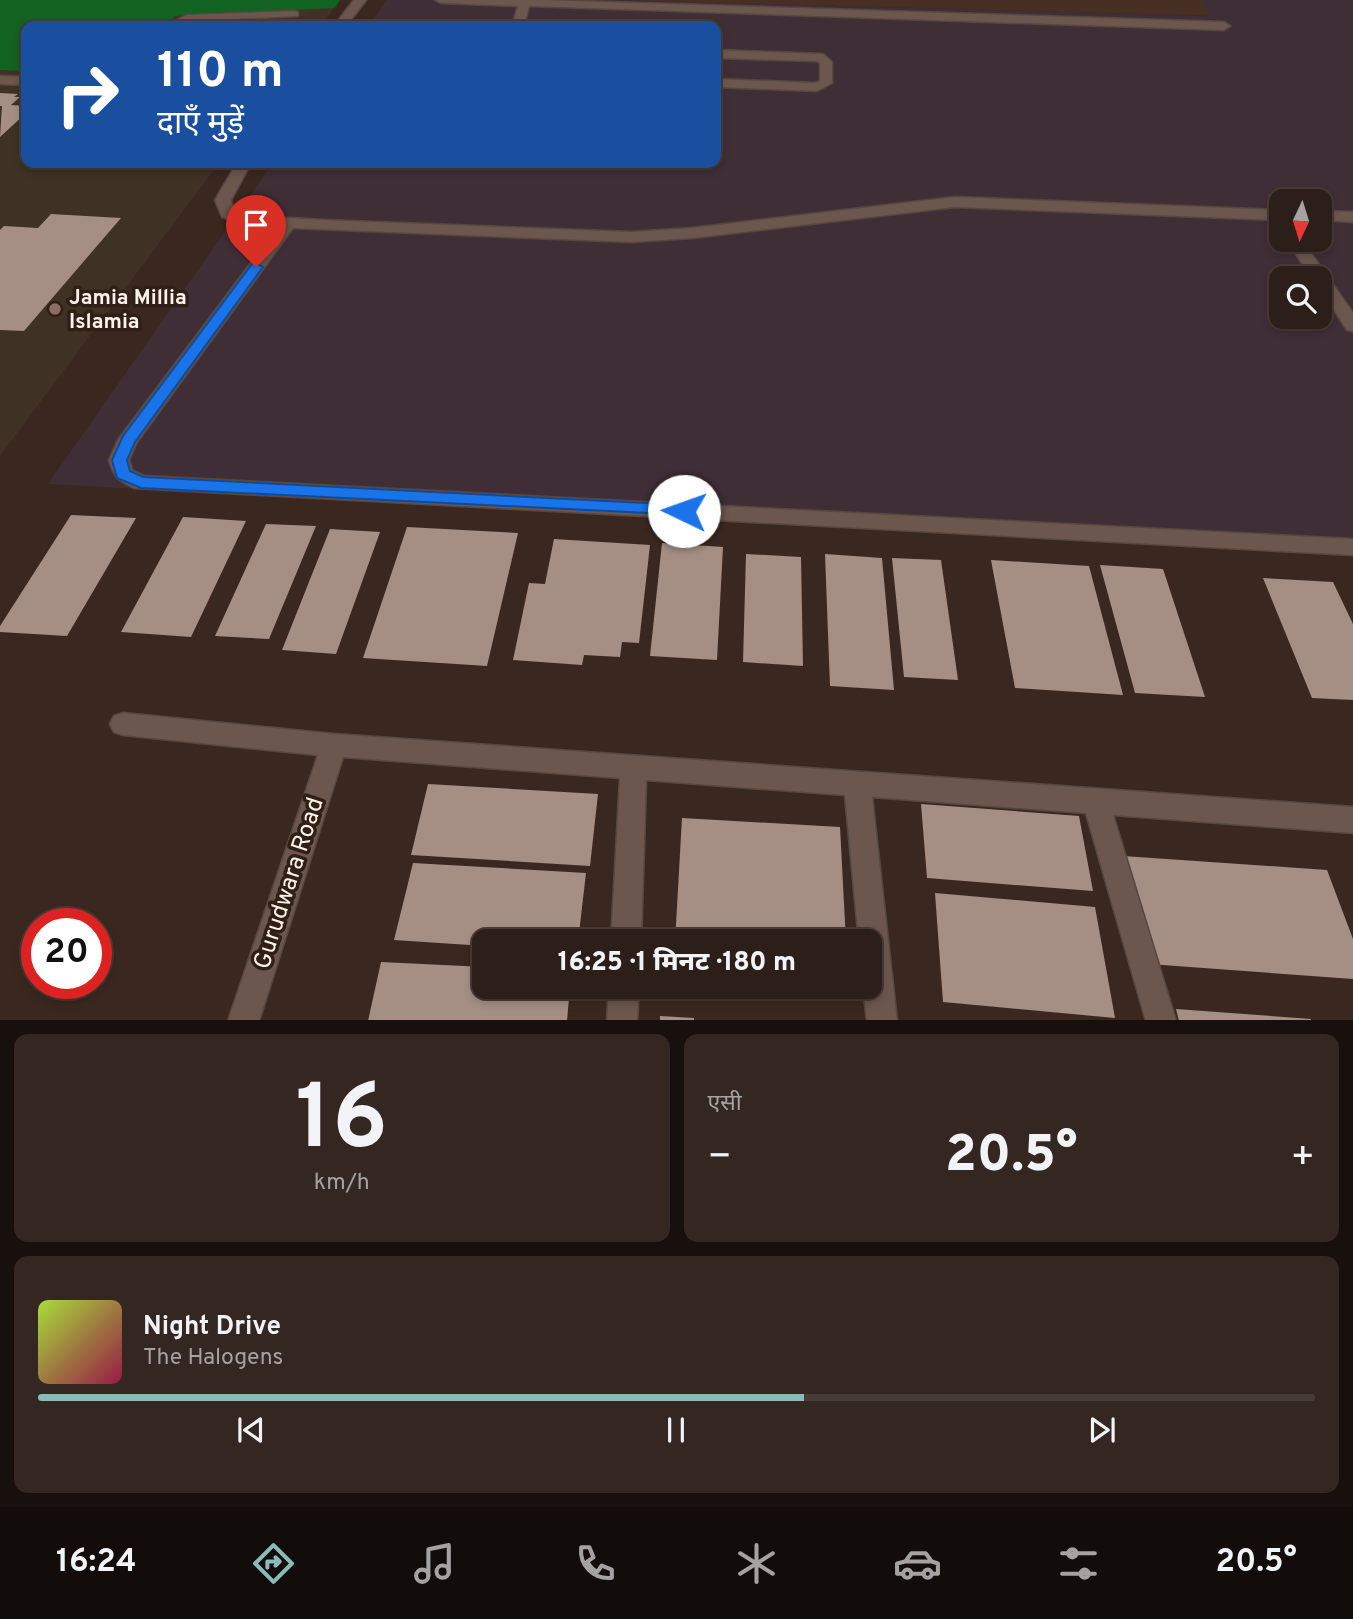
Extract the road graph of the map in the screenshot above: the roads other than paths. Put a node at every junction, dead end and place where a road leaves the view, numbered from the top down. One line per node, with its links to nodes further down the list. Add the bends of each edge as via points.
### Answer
1 (360, 0): 6 (street)
2 (441, 0): 3 (street)
3 (524, 3): 7 (street); 8 (street)
4 (294, 14): 5 (street)
5 (181, 21)
6 (344, 21)
7 (519, 21)
8 (1224, 26)
9 (721, 54): 12 (street, via 819,57 826,62 827,79 817,86)
10 (0, 80): 11 (street)
11 (21, 81)
12 (721, 83)
13 (241, 168): 17 (street, via 223,200 227,214)
14 (1269, 216): 17 (street, via 955,202 632,237)
15 (1332, 217): 16 (street)
16 (1353, 218)
17 (289, 223): 20 (street, via 128,440 119,460 123,474 141,483)
18 (1302, 252): 19 (street)
19 (1353, 326)
20 (1353, 547)
21 (123, 724): 22 (street)
22 (334, 745): 23 (street); 29 (street, Gurudwara Road)
23 (633, 767): 24 (street); 27 (street)
24 (857, 783): 25 (street); 31 (street)
25 (1096, 801): 26 (street); 32 (street)
26 (1353, 820)
27 (627, 929)
28 (623, 999): 30 (street)
29 (243, 1020)
30 (622, 1020)
31 (882, 1020)
32 (1161, 1020)

